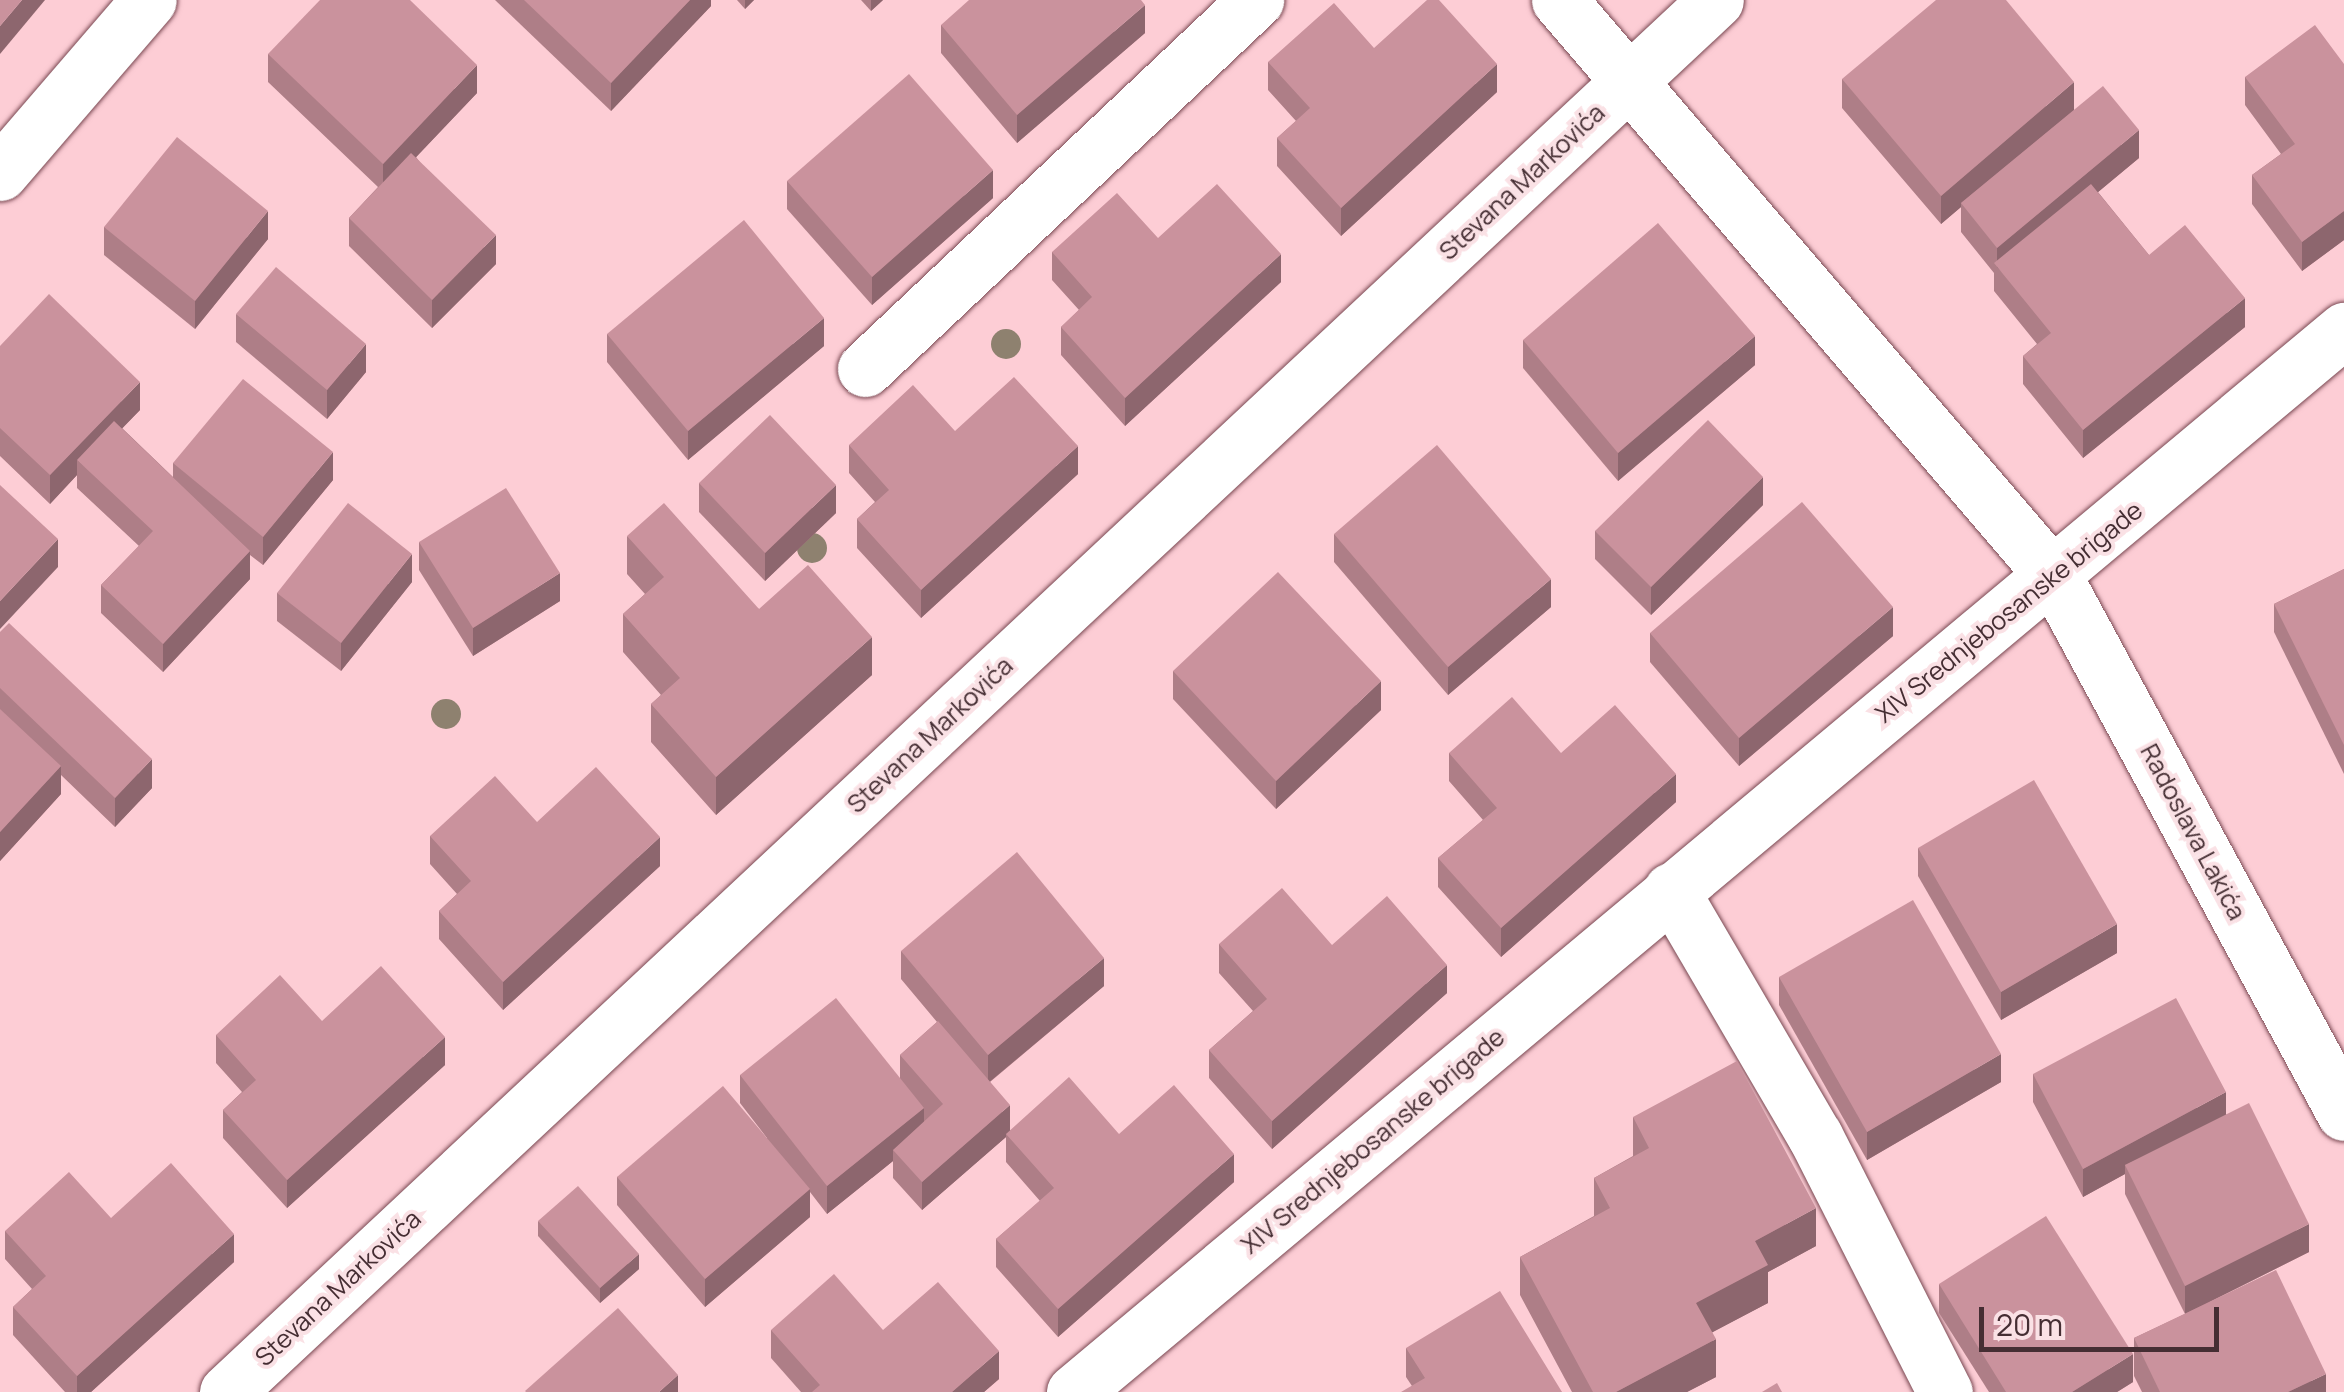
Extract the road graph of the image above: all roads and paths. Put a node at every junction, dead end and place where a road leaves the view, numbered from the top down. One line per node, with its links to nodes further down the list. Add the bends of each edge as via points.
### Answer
1 (149, 0): 6 (street)
2 (1256, 0): 8 (street)
3 (1559, 0): 5 (street)
4 (1716, 0): 5 (street, Stevana Markovića)
5 (1634, 78): 9 (street); 12 (street, Stevana Markovića)
6 (0, 173)
7 (2344, 330): 9 (street, XIV Srednjebosanske brigade)
8 (865, 369)
9 (2055, 578): 10 (street, XIV Srednjebosanske brigade); 11 (street, Radoslava Lakića)
10 (1671, 890): 13 (street, XIV Srednjebosanske brigade); 14 (street, via 1815,1136)
11 (2340, 1093)
12 (227, 1392)
13 (1074, 1392)
14 (1945, 1392)

